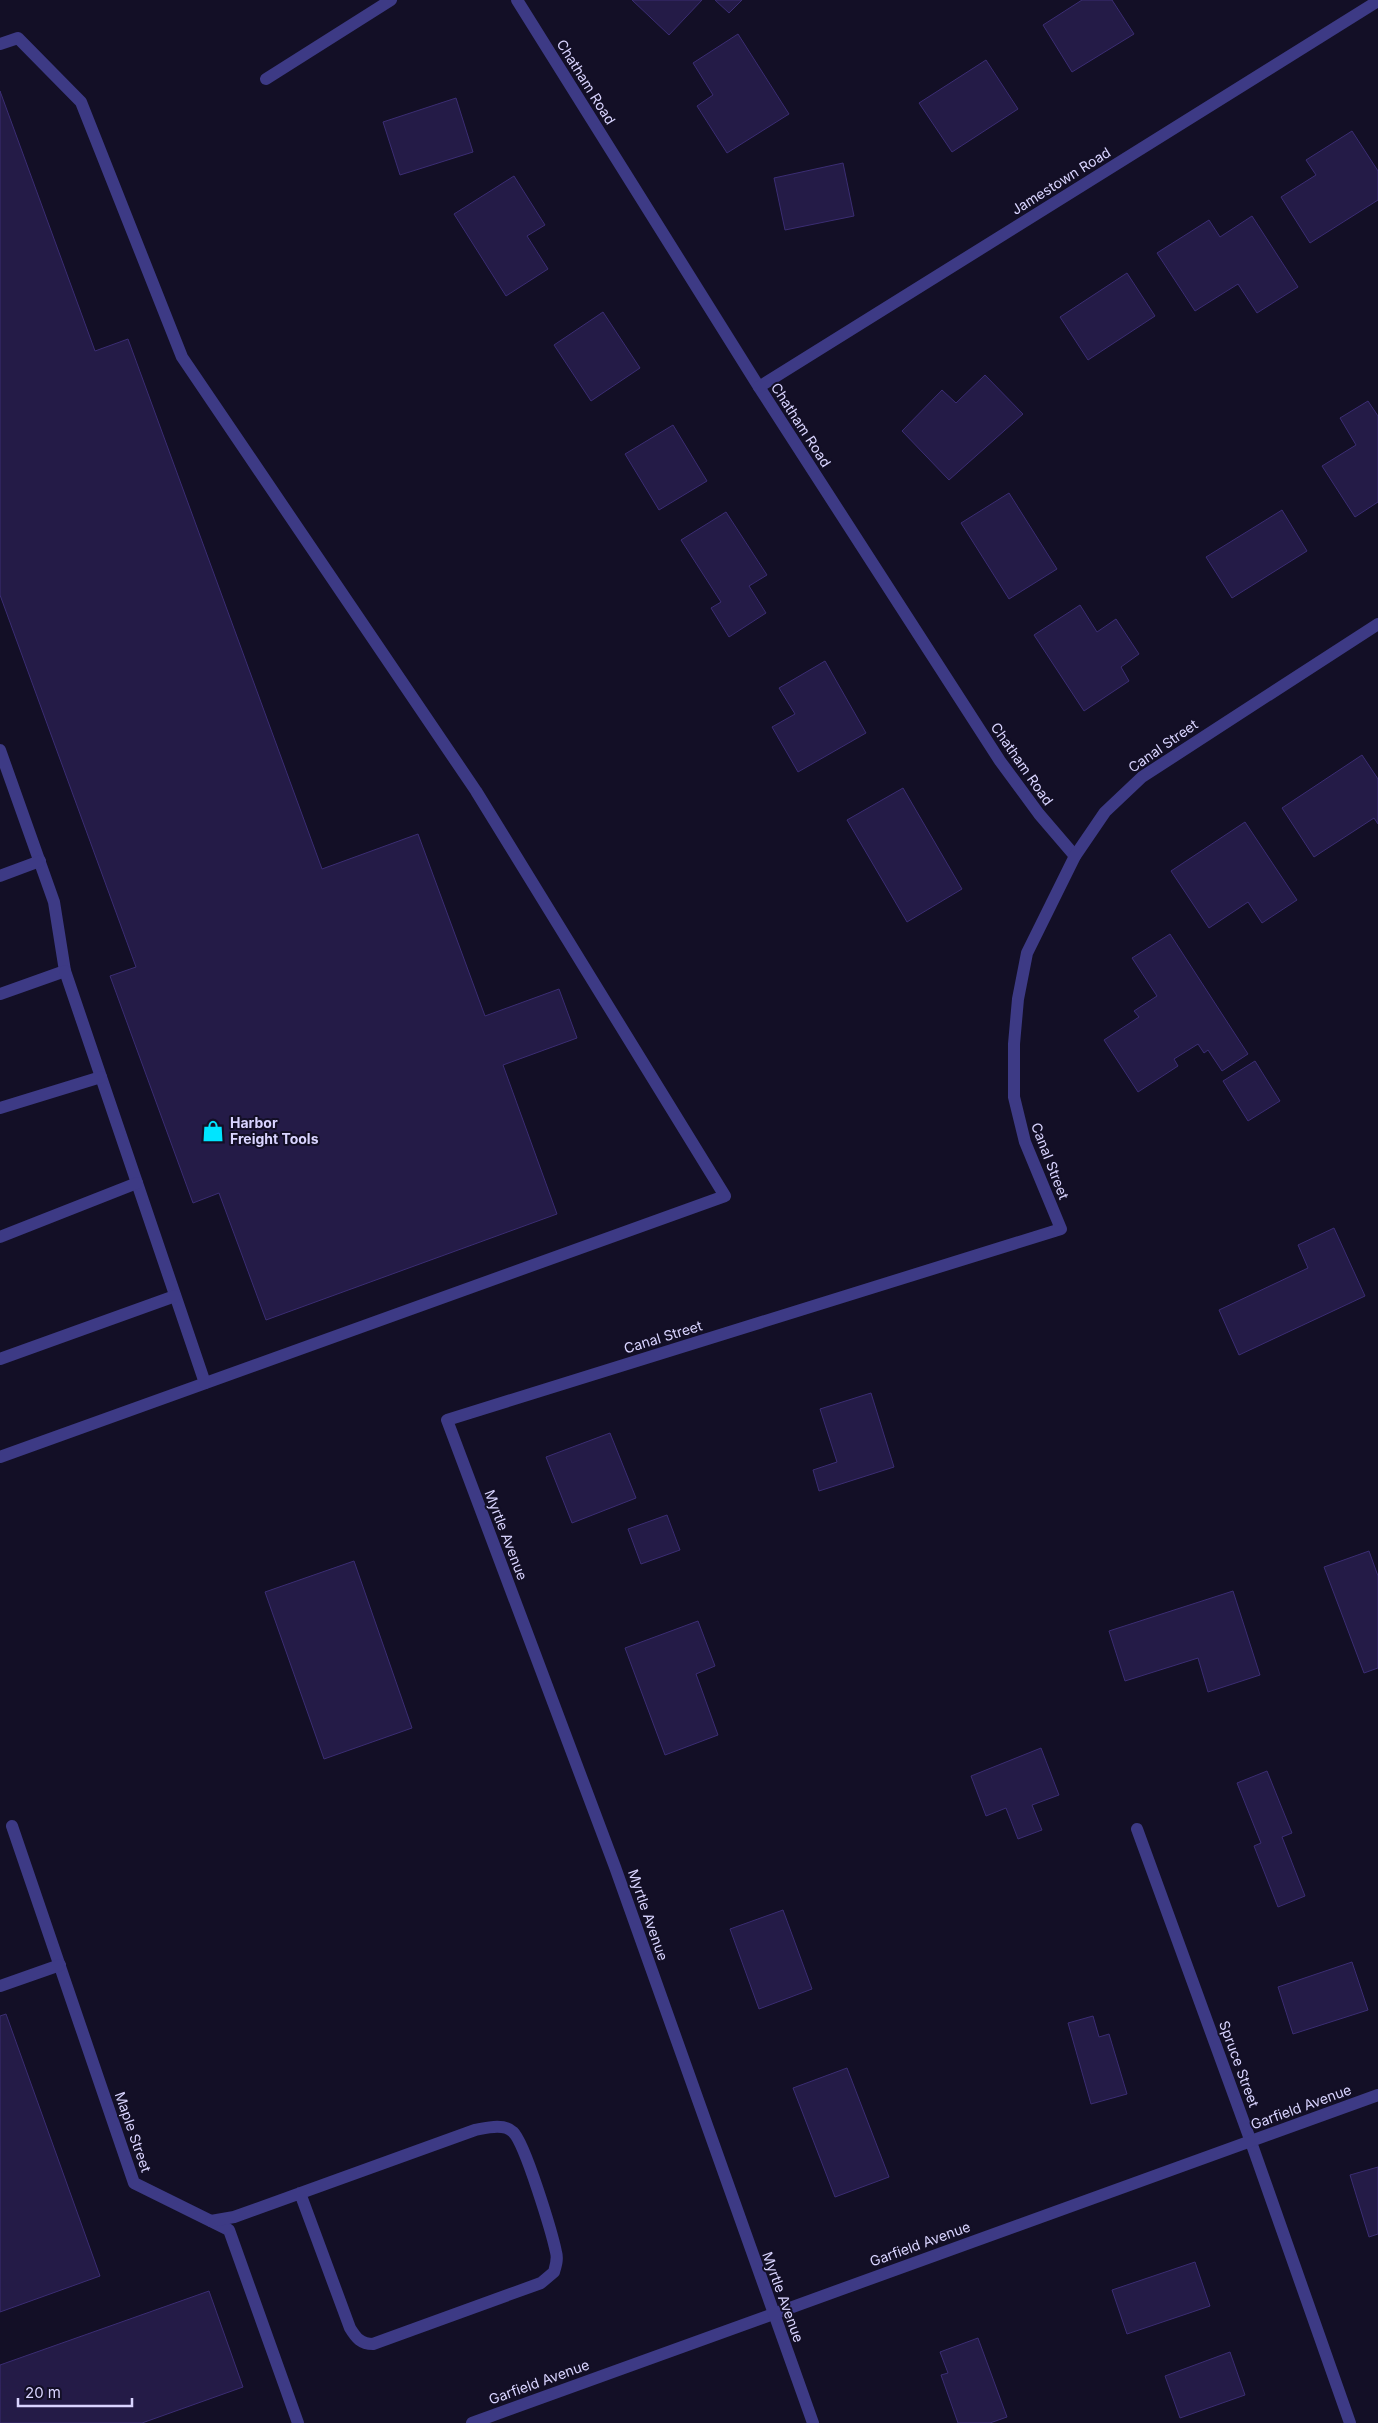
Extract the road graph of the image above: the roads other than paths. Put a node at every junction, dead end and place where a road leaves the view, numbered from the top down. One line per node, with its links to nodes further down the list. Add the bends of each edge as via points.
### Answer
1 (391, 0): 5 (street)
2 (517, 0): 6 (street, Chatham Road)
3 (1378, 1): 6 (street, Jamestown Road)
4 (0, 44): 20 (street, via 18,38 81,102 182,357 476,791 725,1196)
5 (266, 79)
6 (759, 387): 9 (street, Chatham Road, via 1000,761)
7 (1378, 624): 9 (street, Canal Street, via 1142,777 1105,812)
8 (1, 753): 10 (street)
9 (1075, 856): 21 (street, Canal Street, via 1027,952 1014,1044 1014,1097 1025,1142 1061,1230)
10 (40, 861): 11 (street); 12 (street, via 54,902)
11 (0, 876)
12 (65, 971): 13 (street); 14 (street)
13 (0, 994)
14 (100, 1076): 15 (street); 16 (street)
15 (0, 1108)
16 (136, 1182): 17 (street); 18 (street)
17 (0, 1237)
18 (175, 1296): 19 (street); 20 (street)
19 (0, 1359)
20 (205, 1383): 22 (street)
21 (447, 1420): 31 (street, Myrtle Avenue, via 615,1867)
22 (0, 1457)
23 (12, 1826): 25 (street, Maple Street)
24 (1137, 1829): 28 (street, Spruce Street)
25 (60, 1965): 26 (street); 30 (street, Maple Street, via 134,2183)
26 (0, 1986)
27 (1378, 2095): 28 (street, Garfield Avenue)
28 (1251, 2142): 31 (street, Garfield Avenue); 36 (street, Spruce Street)
29 (300, 2193): 29 (street, via 475,2130 507,2128 513,2132 525,2153 557,2262 554,2272 541,2283 453,2317 365,2344 350,2328); 30 (street, via 234,2217)
30 (211, 2221): 33 (street, Maple Street, via 228,2230)
31 (772, 2313): 32 (street, Garfield Avenue); 35 (street, Myrtle Avenue)
32 (497, 2419): 34 (street, Garfield Avenue)
33 (298, 2423)
34 (472, 2423)
35 (812, 2423)
36 (1350, 2423)

